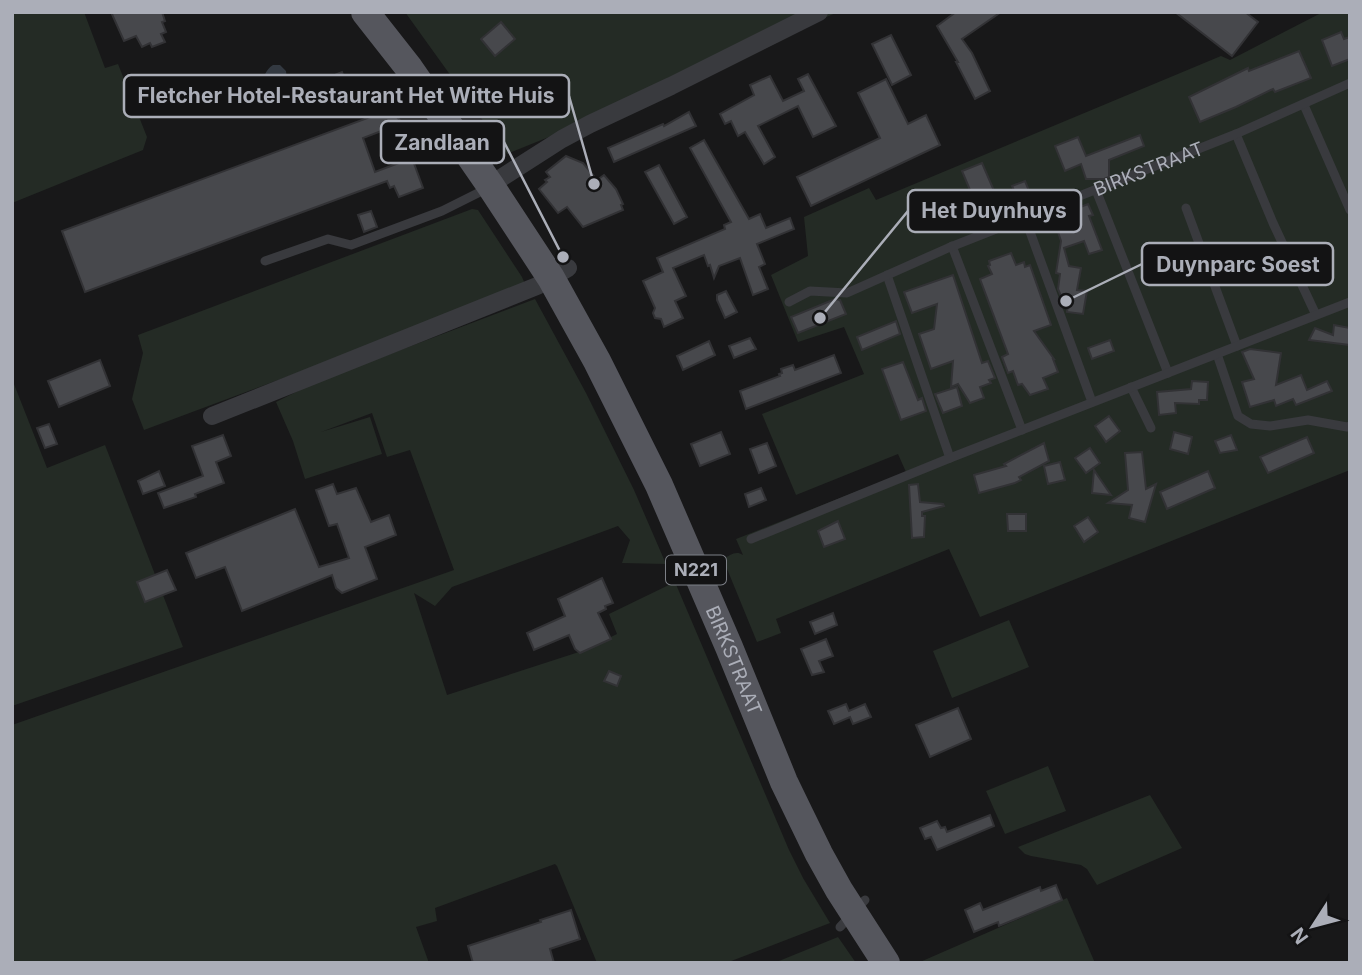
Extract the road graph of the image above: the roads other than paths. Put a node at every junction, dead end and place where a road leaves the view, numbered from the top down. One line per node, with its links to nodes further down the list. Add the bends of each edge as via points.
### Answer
1 (365, 12): 6 (main road, BIRKSTRAAT / N221)
2 (819, 12): 6 (street, via 590,124)
3 (1350, 83): 4 (lane, BIRKSTRAAT)
4 (1304, 105): 5 (lane, BIRKSTRAAT); 9 (lane)
5 (1237, 134): 7 (lane, BIRKSTRAAT); 17 (lane)
6 (490, 185): 12 (lane, via 442,211 351,245 328,239); 13 (main road, BIRKSTRAAT / N221)
7 (1096, 190): 10 (lane, BIRKSTRAAT); 20 (lane)
8 (1186, 208): 18 (lane)
9 (1350, 210)
10 (1025, 218): 11 (lane, BIRKSTRAAT); 22 (lane)
11 (952, 246): 14 (lane, BIRKSTRAAT); 26 (lane)
12 (265, 261)
13 (559, 273): 23 (street, via 537,286); 29 (main road, BIRKSTRAAT / N221, via 659,485 784,782 819,854)
14 (887, 275): 15 (lane, BIRKSTRAAT, via 847,292 810,291); 27 (lane)
15 (789, 302)
16 (1350, 302): 17 (lane)
17 (1316, 315): 18 (lane)
18 (1237, 346): 19 (lane)
19 (1217, 354): 20 (lane); 24 (lane, via 1238,416 1251,424 1307,420)
20 (1168, 373): 21 (lane)
21 (1131, 387): 22 (lane); 25 (lane)
22 (1092, 402): 26 (lane)
23 (212, 416)
24 (1350, 426)
25 (1151, 428)
26 (1022, 429): 27 (lane)
27 (950, 458): 28 (lane)
28 (751, 539)
29 (886, 963)

